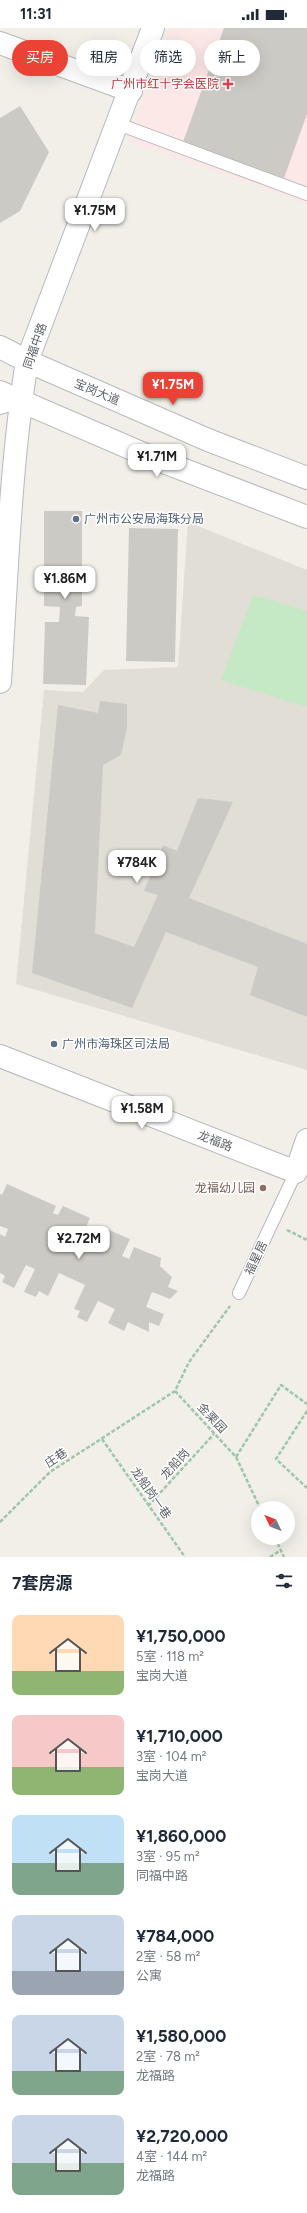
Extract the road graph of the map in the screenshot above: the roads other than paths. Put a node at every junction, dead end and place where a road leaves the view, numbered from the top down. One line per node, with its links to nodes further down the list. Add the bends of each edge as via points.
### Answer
1 (153, 28): 3 (main road, 同福中路)
2 (0, 43): 3 (main road)
3 (131, 91): 4 (main road, 同福中路)
4 (118, 124): 5 (lane); 7 (main road, 同福中路)
5 (307, 194)
6 (0, 347): 7 (main road, 宝岗大道)
7 (28, 361): 9 (main road, 同福中路); 11 (main road, 宝岗大道, via 208,440)
8 (0, 392): 9 (main road)
9 (21, 402): 10 (lane); 12 (main road, via 153,458); 13 (main road, 同福中路, via 11,501)
10 (0, 408)
11 (307, 478)
12 (307, 517)
13 (0, 682)
14 (0, 1056): 16 (main road, 龙福路)
15 (307, 1140): 16 (main road)
16 (296, 1172): 17 (lane, 福星居)
17 (239, 1293)

